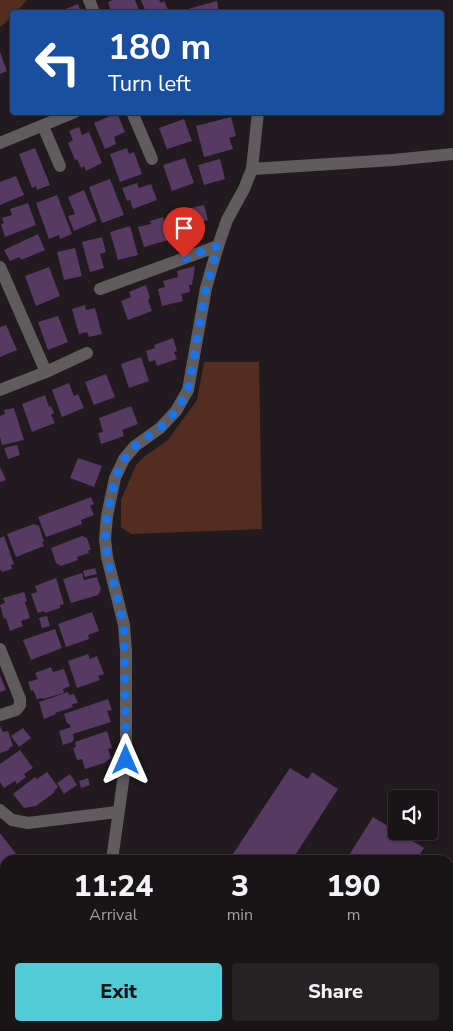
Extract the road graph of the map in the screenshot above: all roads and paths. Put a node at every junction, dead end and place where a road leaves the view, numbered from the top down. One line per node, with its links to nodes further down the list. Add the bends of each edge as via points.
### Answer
1 (68, 115): 4 (street)
2 (133, 115): 7 (street)
3 (258, 115): 9 (street)
4 (43, 126): 5 (street); 8 (street)
5 (0, 143)
6 (453, 154): 9 (street)
7 (152, 158)
8 (60, 166)
9 (252, 169): 10 (street)
10 (218, 246): 12 (street); 19 (street, via 204,296 188,390 176,411 124,459 115,478 107,516 107,557 124,625 126,651 126,760)
11 (0, 267): 14 (street)
12 (100, 289)
13 (87, 353): 14 (street)
14 (46, 372): 15 (street)
15 (0, 390)
16 (0, 648): 17 (street, via 20,706)
17 (0, 715)
18 (0, 810): 19 (street, via 12,820 28,823)
19 (118, 812): 20 (street)
20 (113, 855)

